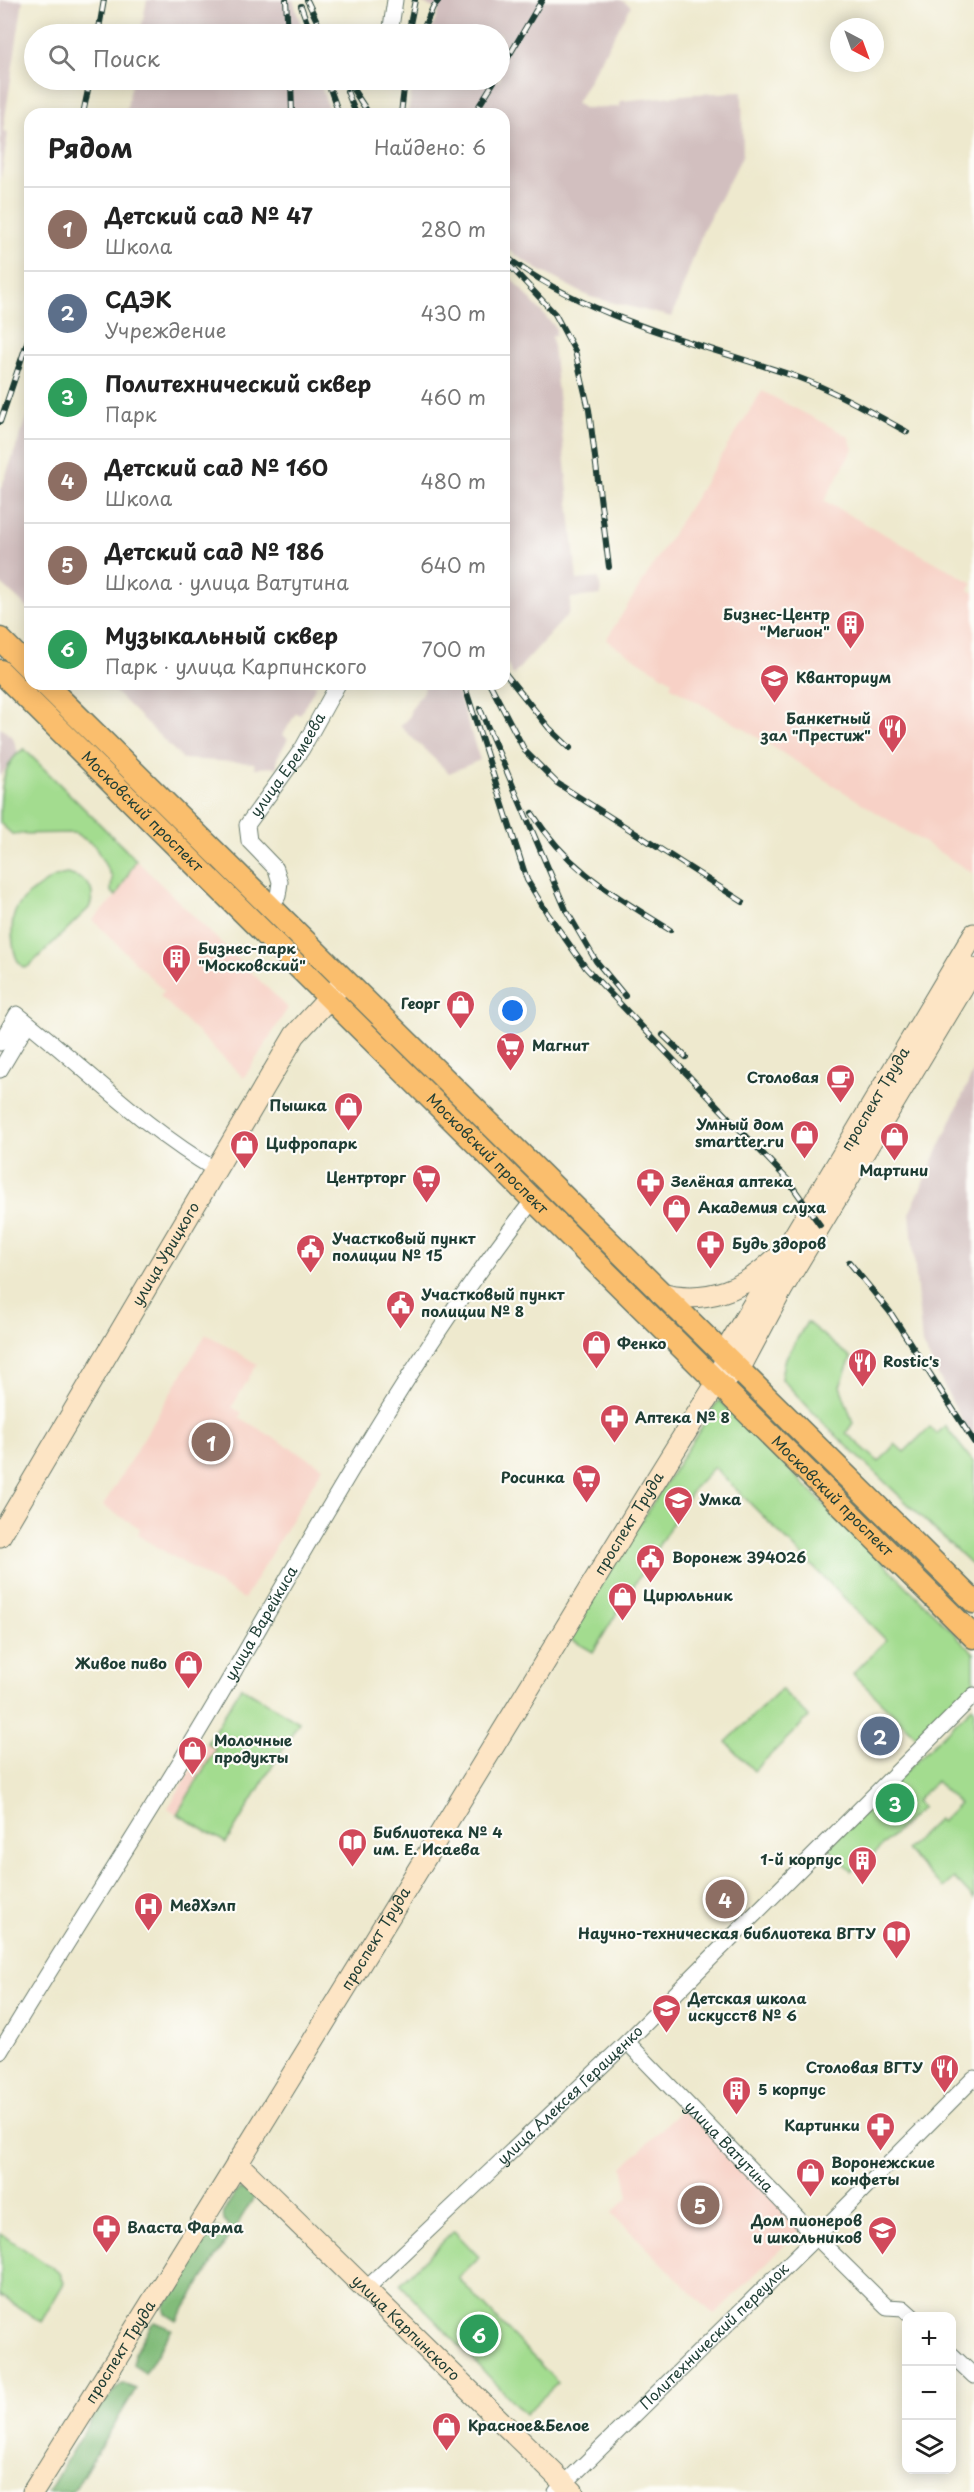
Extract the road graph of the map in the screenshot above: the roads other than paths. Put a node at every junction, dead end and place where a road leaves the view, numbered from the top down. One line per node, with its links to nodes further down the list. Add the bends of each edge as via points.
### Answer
1 (395, 0): 2 (street)
2 (391, 24)
3 (0, 639): 4 (main road)
4 (24, 663)
5 (0, 671): 12 (main road, Московский проспект)
6 (51, 690): 8 (main road, Московский проспект)
7 (335, 690): 8 (street, улица Еремеева, via 302,749 247,825 249,841 276,870 280,882 278,896)
8 (270, 908): 11 (main road, Московский проспект)
9 (974, 934): 18 (main road, проспект Труда)
10 (974, 969): 20 (main road, проспект Труда, via 782,1289)
11 (345, 981): 12 (main road, улица Урицкого); 19 (main road, Московский проспект)
12 (328, 998): 16 (main road, улица Урицкого, via 295,1035); 17 (main road, Московский проспект)
13 (23, 1018): 14 (street); 15 (street); 16 (street, via 112,1097)
14 (0, 1043)
15 (0, 1070)
16 (216, 1170): 22 (main road, улица Урицкого)
17 (533, 1200): 21 (main road, Московский проспект); 27 (street, улица Варейкиса, via 463,1292 407,1379 152,1811)
18 (785, 1249): 19 (main road, via 758,1274 714,1296 677,1297); 20 (main road, проспект Труда, via 731,1342)
19 (660, 1293): 20 (main road, Московский проспект)
20 (732, 1364): 21 (main road, проспект Труда); 23 (main road, Московский проспект)
21 (717, 1383): 24 (main road, Московский проспект); 29 (main road, проспект Труда)
22 (0, 1536)
23 (974, 1602)
24 (974, 1637)
25 (974, 1695): 26 (street, улица Алексея Геращенко)
26 (627, 2042): 30 (street, улица Ватутина); 31 (street, улица Алексея Геращенко)
27 (0, 2052)
28 (974, 2078): 30 (street, Политехнический переулок)
29 (237, 2163): 31 (main road, улица Карпинского); 36 (main road, проспект Труда)
30 (816, 2237): 32 (street, улица Ватутина, via 887,2307); 35 (street, Политехнический переулок)
31 (367, 2288): 35 (main road, улица Карпинского)
32 (908, 2312)
33 (956, 2360): 34 (street)
34 (974, 2376)
35 (565, 2489)
36 (33, 2492)

